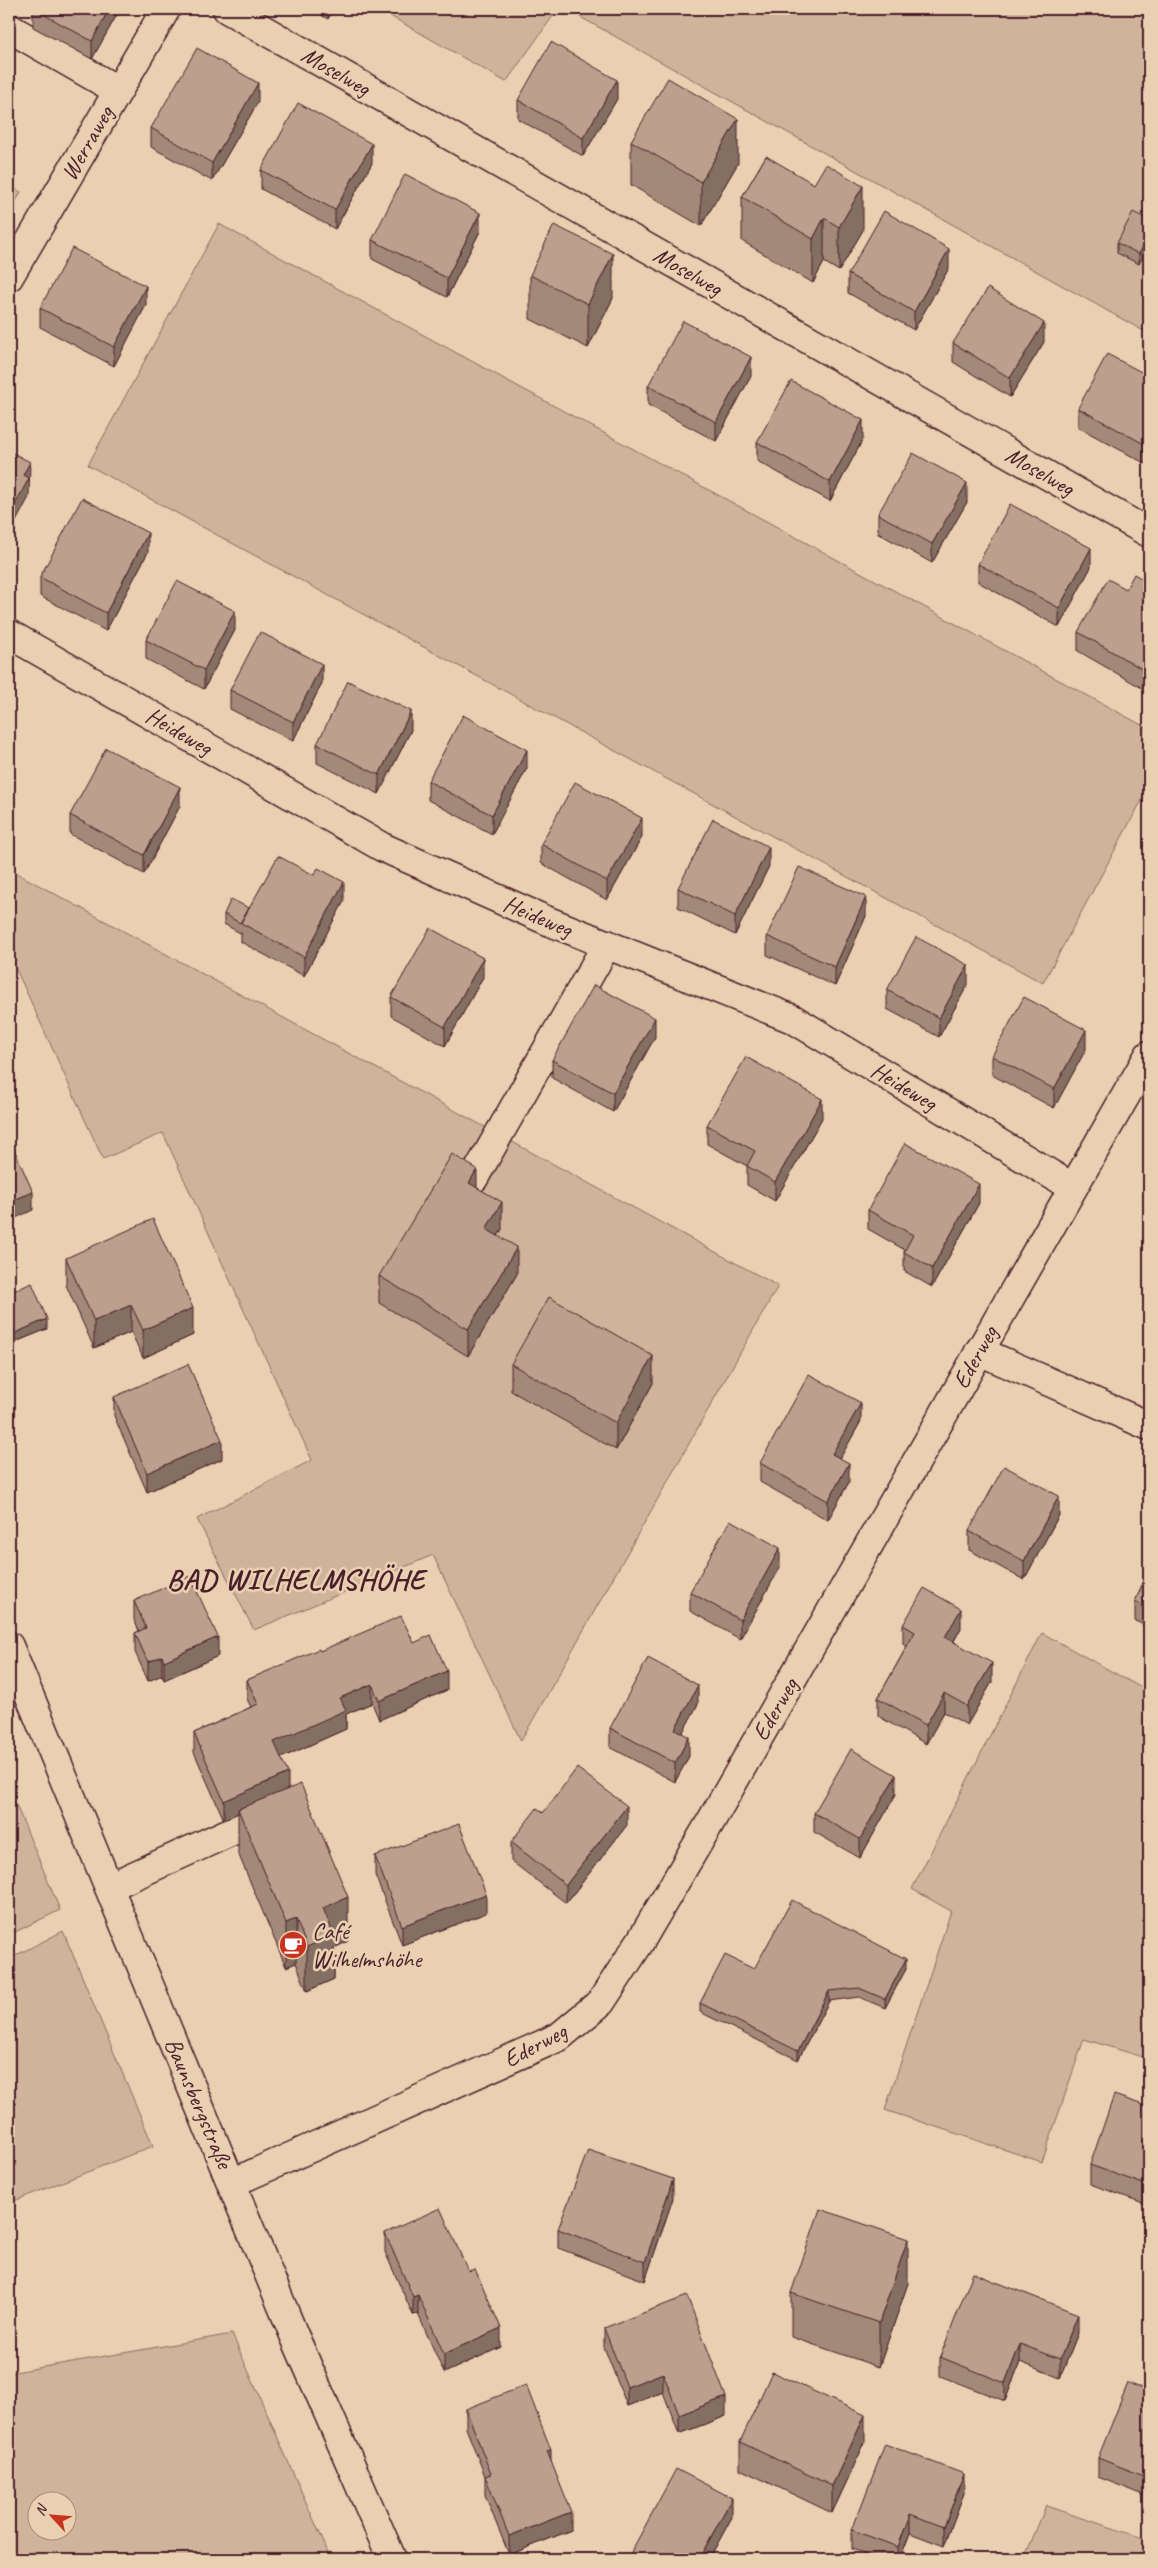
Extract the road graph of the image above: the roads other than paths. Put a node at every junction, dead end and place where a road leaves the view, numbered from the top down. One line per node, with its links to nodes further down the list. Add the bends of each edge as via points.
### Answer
1 (166, 9): 4 (street, Werraweg)
2 (227, 9): 6 (street, Moselweg)
3 (9, 28): 4 (street)
4 (117, 90): 5 (street, Werraweg)
5 (9, 277)
6 (1149, 533)
7 (9, 634): 8 (street, Heideweg, via 382,846)
8 (607, 944): 10 (street); 11 (street, Heideweg, via 793,1019)
9 (1149, 1055): 11 (street, Ederweg)
10 (474, 1178)
11 (1072, 1187): 12 (street, Ederweg)
12 (978, 1351): 13 (street); 17 (street, Ederweg, via 711,1821 601,2002 559,2037)
13 (1149, 1426)
14 (9, 1646): 16 (street, Baunsbergstraße)
15 (287, 1806): 16 (street)
16 (109, 1887): 17 (street, Baunsbergstraße)
17 (232, 2183): 18 (street, Baunsbergstraße)
18 (392, 2559)

